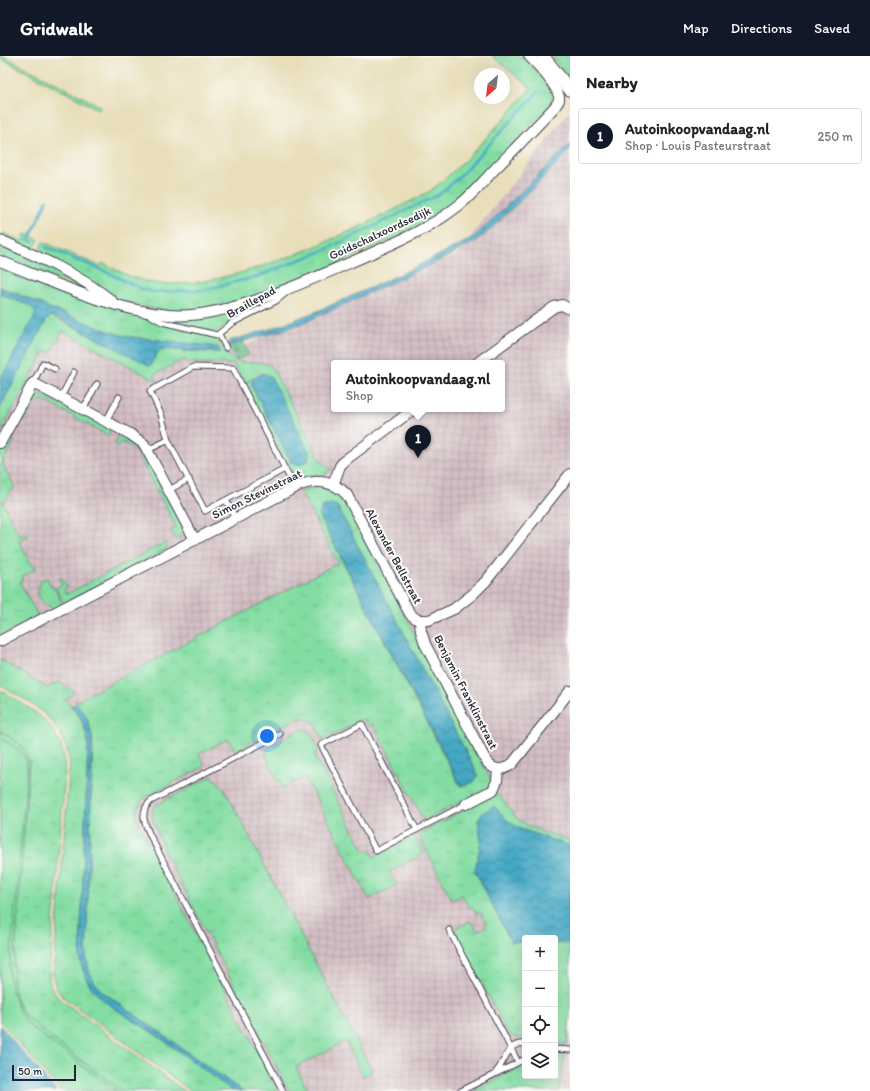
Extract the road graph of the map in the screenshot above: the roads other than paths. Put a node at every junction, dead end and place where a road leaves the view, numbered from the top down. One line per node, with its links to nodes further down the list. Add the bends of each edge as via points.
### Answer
1 (529, 56): 6 (street, Goidschalxoordsedijk, via 555,88 558,101 465,200 417,232)
2 (546, 58): 3 (street)
3 (568, 90)
4 (0, 240): 7 (street, Goidschalxoordsedijk, via 48,261 93,287)
5 (0, 261): 7 (street, Goidschalxoordsedijk)
6 (292, 286): 9 (street, Goidschalxoordsedijk, via 251,301 202,314 177,316); 10 (lane, Braillepad, via 279,298 228,325)
7 (116, 305): 9 (street, Goidschalxoordsedijk)
8 (570, 309): 12 (street, via 562,305 554,307)
9 (146, 312): 10 (lane, Braillepad, via 162,322)
10 (219, 334): 11 (lane, Braillepad)
11 (226, 348)
12 (481, 360)
13 (55, 370): 15 (lane, via 43,363)
14 (74, 372): 18 (lane)
15 (33, 382): 18 (street); 23 (street)
16 (97, 384): 19 (lane)
17 (119, 397): 21 (lane)
18 (61, 398): 19 (street)
19 (83, 409): 21 (street)
20 (410, 412): 28 (street, via 346,459)
21 (106, 421): 24 (street, via 140,440)
22 (168, 440): 24 (lane); 25 (lane, via 161,414 150,391 193,367 232,368); 27 (lane)
23 (0, 443)
24 (148, 450): 30 (street)
25 (285, 469): 29 (lane); 31 (lane)
26 (570, 474): 34 (street, Alexander Bellstraat, via 480,588 454,609 432,620)
27 (189, 479): 30 (lane); 31 (lane, via 205,511)
28 (332, 485): 29 (street, Simon Stevinstraat, via 312,482); 34 (street, Alexander Bellstraat, via 349,497 410,614)
29 (295, 488): 32 (street, Simon Stevinstraat)
30 (169, 490): 33 (street)
31 (226, 500): 32 (lane)
32 (236, 519): 33 (street, Simon Stevinstraat)
33 (195, 540): 35 (street)
34 (420, 621): 38 (street, Benjamin Franklinstraat, via 425,644 487,762)
35 (0, 642)
36 (570, 691): 38 (street, via 513,763 507,768)
37 (280, 734): 49 (lane, via 151,801 146,806 144,814 146,826 157,849)
38 (498, 769): 39 (street, via 493,790)
39 (466, 804): 40 (lane)
40 (417, 830): 40 (lane, via 376,851 321,745 362,724)
41 (449, 930): 43 (lane)
42 (522, 1044): 43 (lane)
43 (510, 1048): 47 (lane); 48 (lane, via 500,1067)
44 (558, 1049): 45 (lane)
45 (570, 1050)
46 (522, 1060): 47 (lane)
47 (518, 1062): 48 (lane)
48 (492, 1075): 50 (lane)
49 (283, 1091)
50 (461, 1091)

